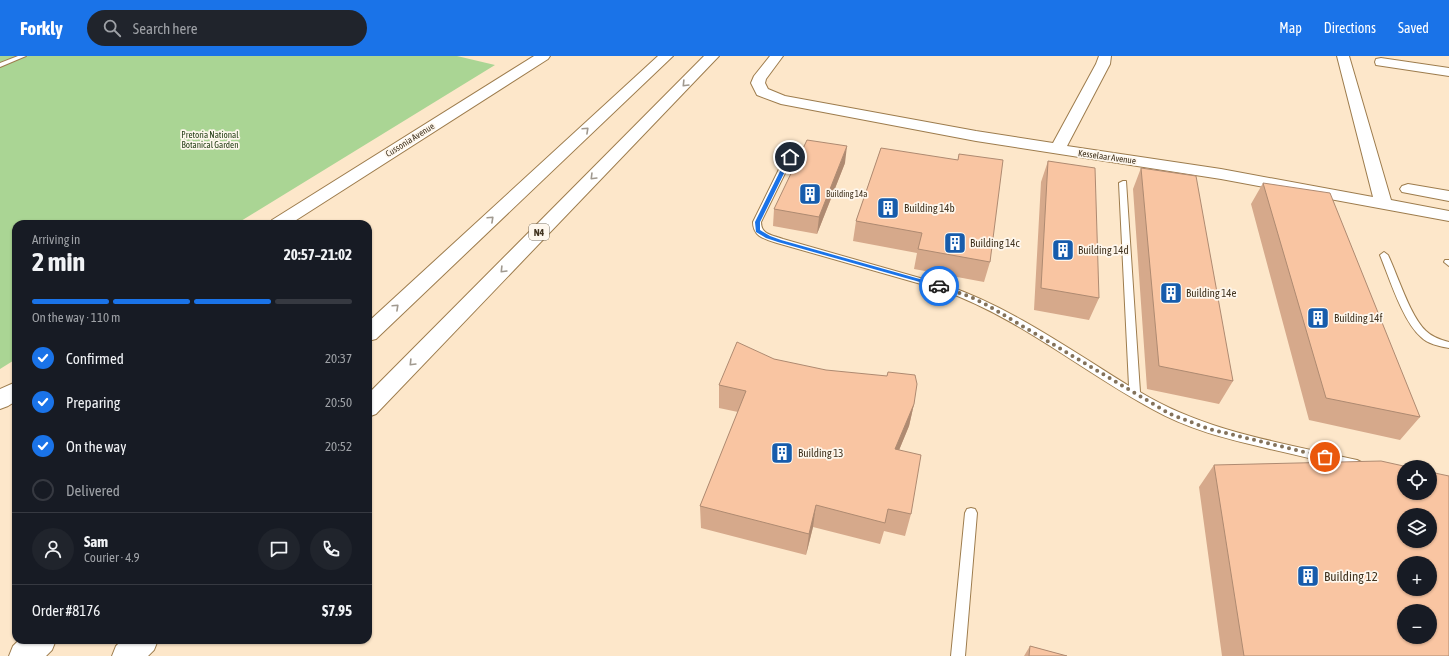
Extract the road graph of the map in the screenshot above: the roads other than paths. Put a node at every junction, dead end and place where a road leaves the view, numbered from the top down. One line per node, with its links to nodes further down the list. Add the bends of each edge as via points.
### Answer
1 (23, 56): 9 (lane)
2 (666, 56): 20 (main road, one-way to 2)
3 (712, 56): 25 (main road, N4, one-way to 25)
4 (777, 56): 11 (street, Kesselaar Avenue, via 758,81 759,88 775,98 968,135)
5 (1105, 56): 11 (street)
6 (1343, 56): 16 (street)
7 (537, 57): 18 (main road, Cussonia Avenue)
8 (1381, 62): 10 (street)
9 (0, 65)
10 (1449, 72)
11 (1058, 149): 16 (street, Kesselaar Avenue, via 1221,174)
12 (790, 157): 23 (lane, via 757,222 761,234 971,297)
13 (1123, 184): 23 (lane)
14 (1408, 188): 15 (street)
15 (1449, 196)
16 (1383, 203): 17 (street, Kesselaar Avenue)
17 (1449, 216)
18 (284, 220)
19 (1384, 255): 21 (lane, via 1421,332)
20 (372, 330)
21 (1449, 345)
22 (12, 392): 24 (main road)
23 (1135, 394): 26 (lane, via 1170,414 1209,429)
24 (0, 400)
25 (372, 404)
26 (1368, 468)
27 (971, 513): 32 (lane)
28 (37, 644): 30 (main road)
29 (139, 644): 31 (main road)
30 (24, 656)
31 (127, 656)
32 (958, 656)

